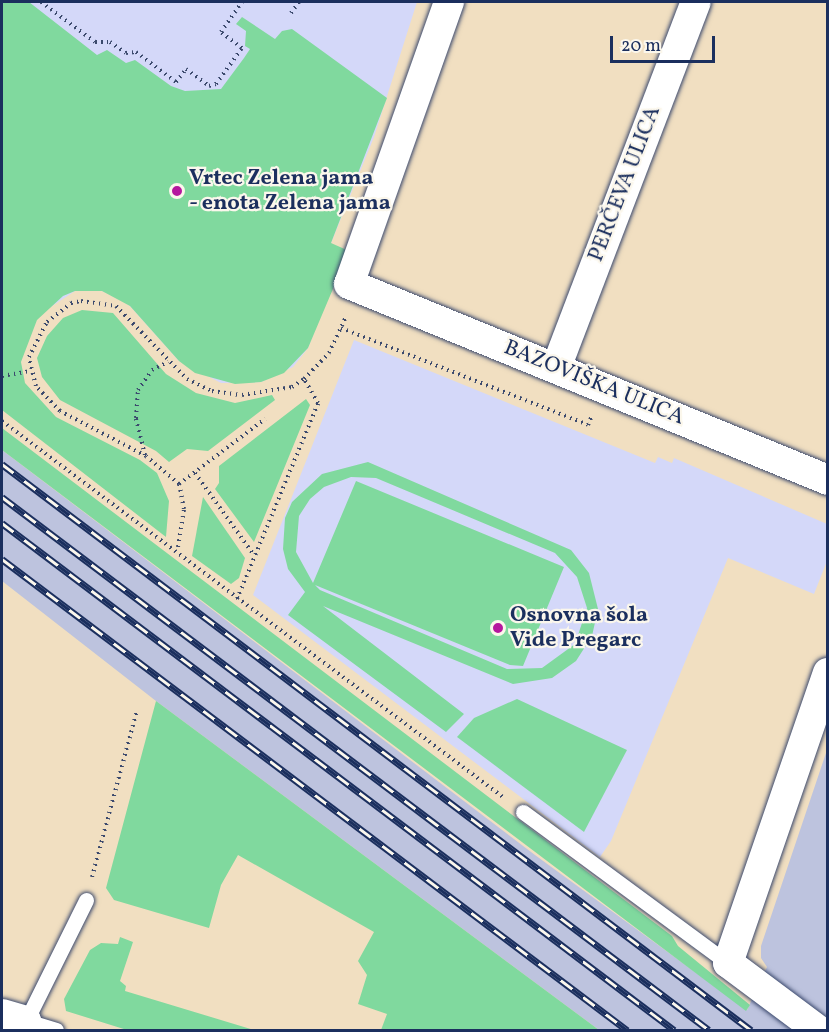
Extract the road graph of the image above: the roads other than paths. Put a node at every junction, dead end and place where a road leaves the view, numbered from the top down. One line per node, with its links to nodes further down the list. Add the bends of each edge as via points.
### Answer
1 (449, 2): 3 (street, BAZOVIŠKA ULICA, via 349,284)
2 (696, 2): 3 (street, PERČEVA ULICA)
3 (556, 368): 4 (street, BAZOVIŠKA ULICA)
4 (828, 480)
5 (828, 673): 8 (street)
6 (523, 812): 8 (lane)
7 (86, 900): 9 (lane)
8 (728, 963): 11 (street)
9 (16, 1022): 10 (lane)
10 (56, 1030)
11 (818, 1030)

